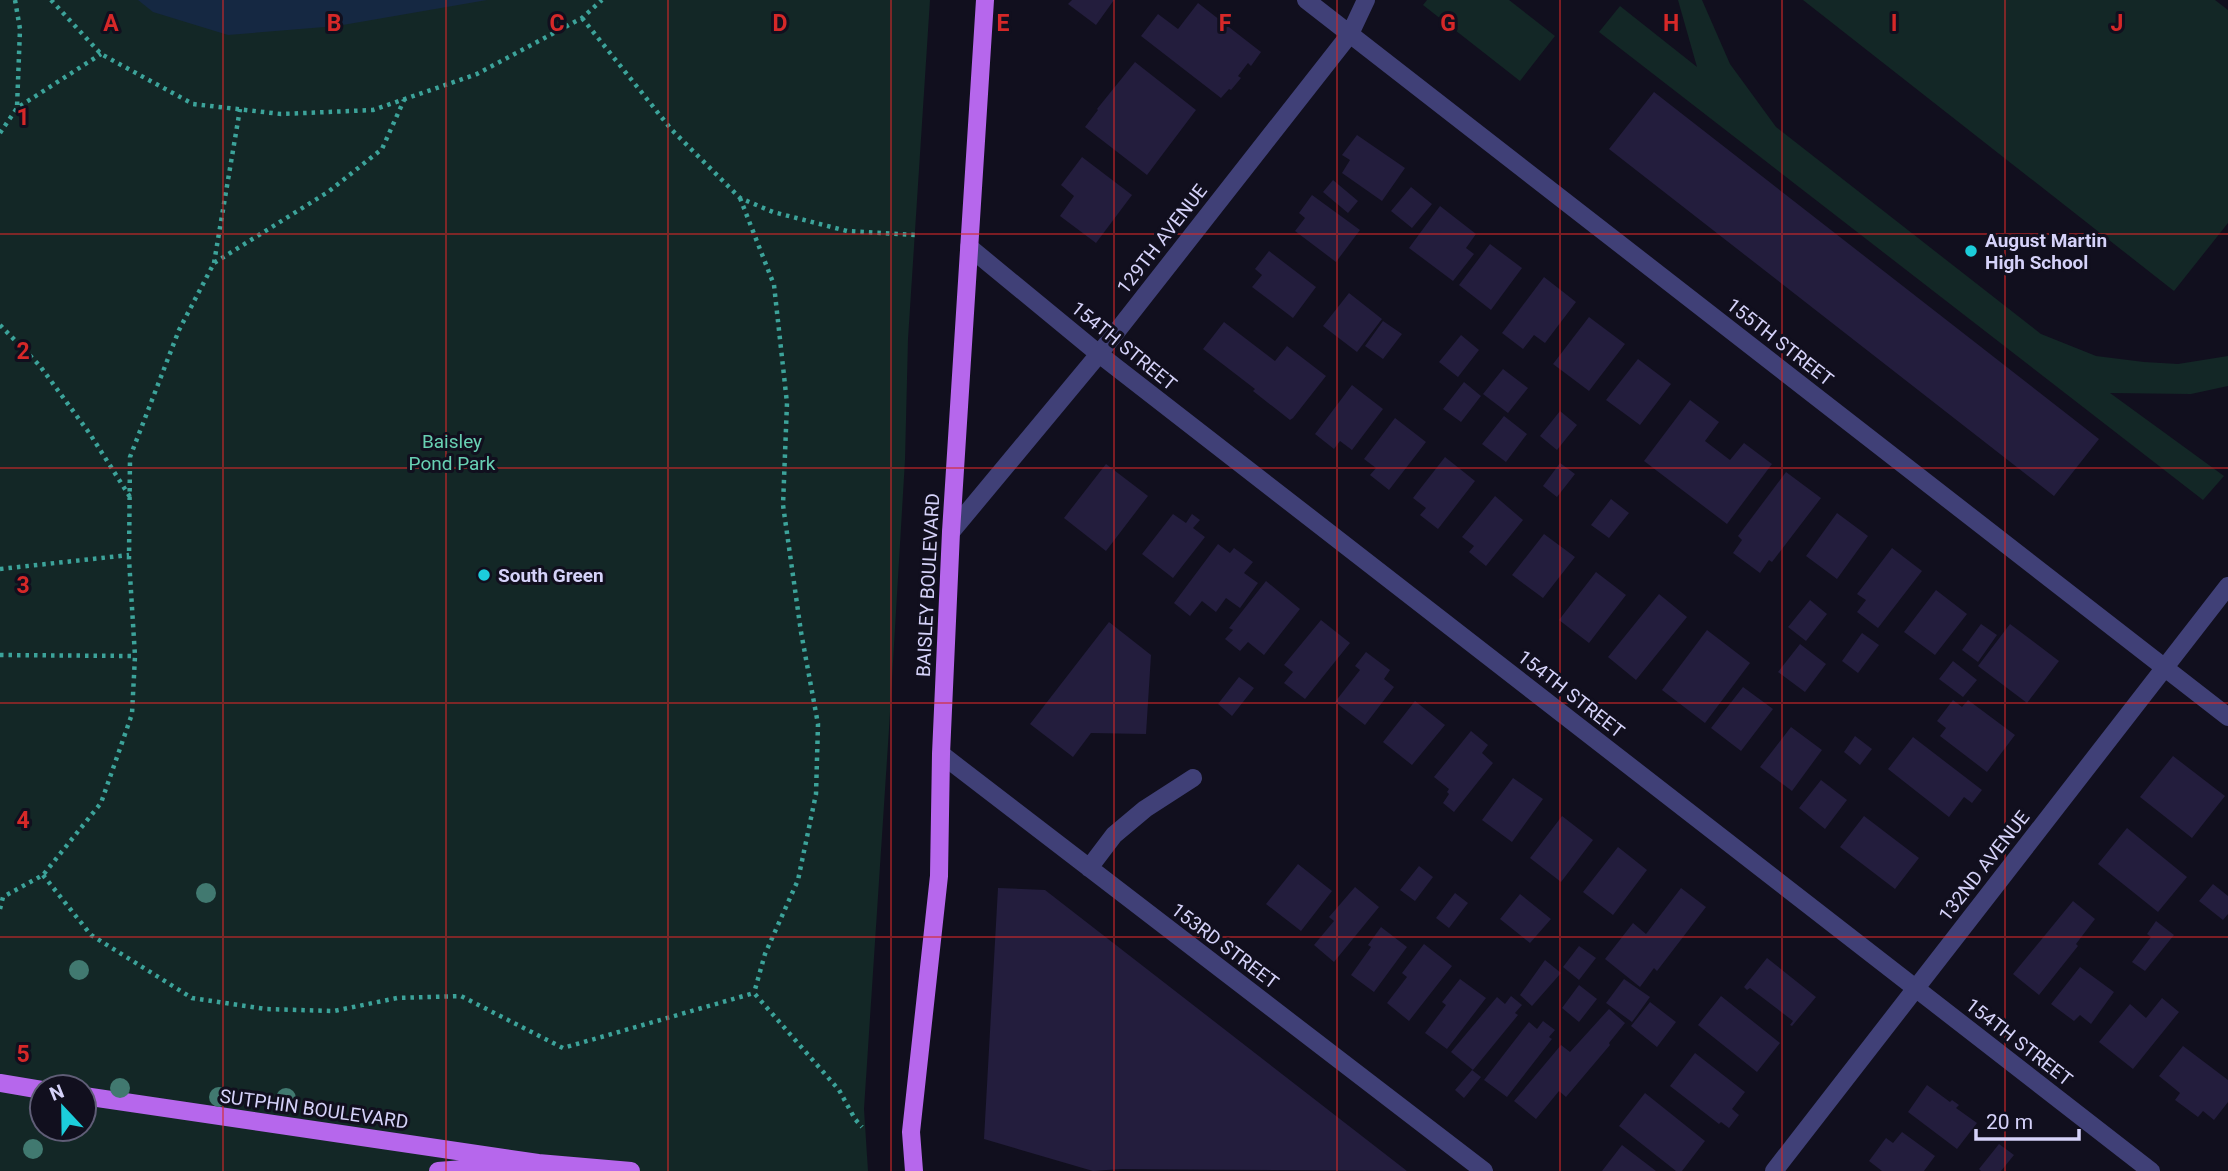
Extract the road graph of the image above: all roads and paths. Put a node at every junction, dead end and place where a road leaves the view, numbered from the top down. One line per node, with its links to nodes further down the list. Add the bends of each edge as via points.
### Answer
1 (15, 0): 11 (path, via 20,29)
2 (51, 0): 9 (path)
3 (601, 0): 7 (path)
4 (985, 0): 16 (main road, BAISLEY BOULEVARD)
5 (1306, 0): 8 (street, 155TH STREET)
6 (1366, 0): 8 (street, 129TH AVENUE)
7 (582, 18): 10 (path, via 477,74); 14 (path, via 671,129)
8 (1350, 34): 19 (street, 129TH AVENUE); 27 (street, 155TH STREET)
9 (101, 54): 11 (path); 12 (path, via 193,104)
10 (404, 100): 12 (path, via 373,110 281,114); 17 (path, via 382,149 328,192)
11 (17, 108): 13 (path)
12 (240, 109): 17 (path)
13 (0, 133)
14 (740, 198): 15 (path, via 773,212 847,231); 36 (path, via 774,285 787,403 783,505 818,724 816,793 798,880 765,954)
15 (915, 235)
16 (969, 247): 19 (street, 154TH STREET); 21 (main road, BAISLEY BOULEVARD)
17 (214, 263): 20 (path, via 179,330 130,457)
18 (0, 325): 20 (path, via 40,366)
19 (1099, 354): 21 (street, 129TH AVENUE); 35 (street, 154TH STREET)
20 (130, 497): 22 (path)
21 (951, 532): 29 (main road, BAISLEY BOULEVARD)
22 (129, 555): 23 (path); 26 (path)
23 (0, 569)
24 (2228, 586): 27 (street, 132ND AVENUE)
25 (0, 655): 26 (path)
26 (135, 656): 32 (path, via 132,714 101,803)
27 (2164, 668): 28 (street, 155TH STREET); 35 (street, 132ND AVENUE)
28 (2228, 717)
29 (941, 754): 31 (street, 153RD STREET); 44 (main road, BAISLEY BOULEVARD, via 939,876 911,1132)
30 (1193, 778): 31 (street, via 1114,835)
31 (1089, 868): 45 (street, 153RD STREET)
32 (43, 875): 33 (path); 36 (path, via 92,935 192,998 266,1009 334,1011 397,998 461,996 563,1048)
33 (2, 897): 34 (path)
34 (0, 909)
35 (1916, 988): 46 (street, 132ND AVENUE); 47 (street, 154TH STREET)
36 (754, 993): 40 (path, via 839,1090)
37 (0, 1083): 38 (main road)
38 (28, 1088)
39 (98, 1098): 41 (main road, SUTPHIN BOULEVARD)
40 (862, 1127)
41 (538, 1164): 42 (main road); 43 (main road)
42 (438, 1171)
43 (631, 1171)
44 (914, 1171)
45 (1484, 1171)
46 (1774, 1171)
47 (2151, 1171)

